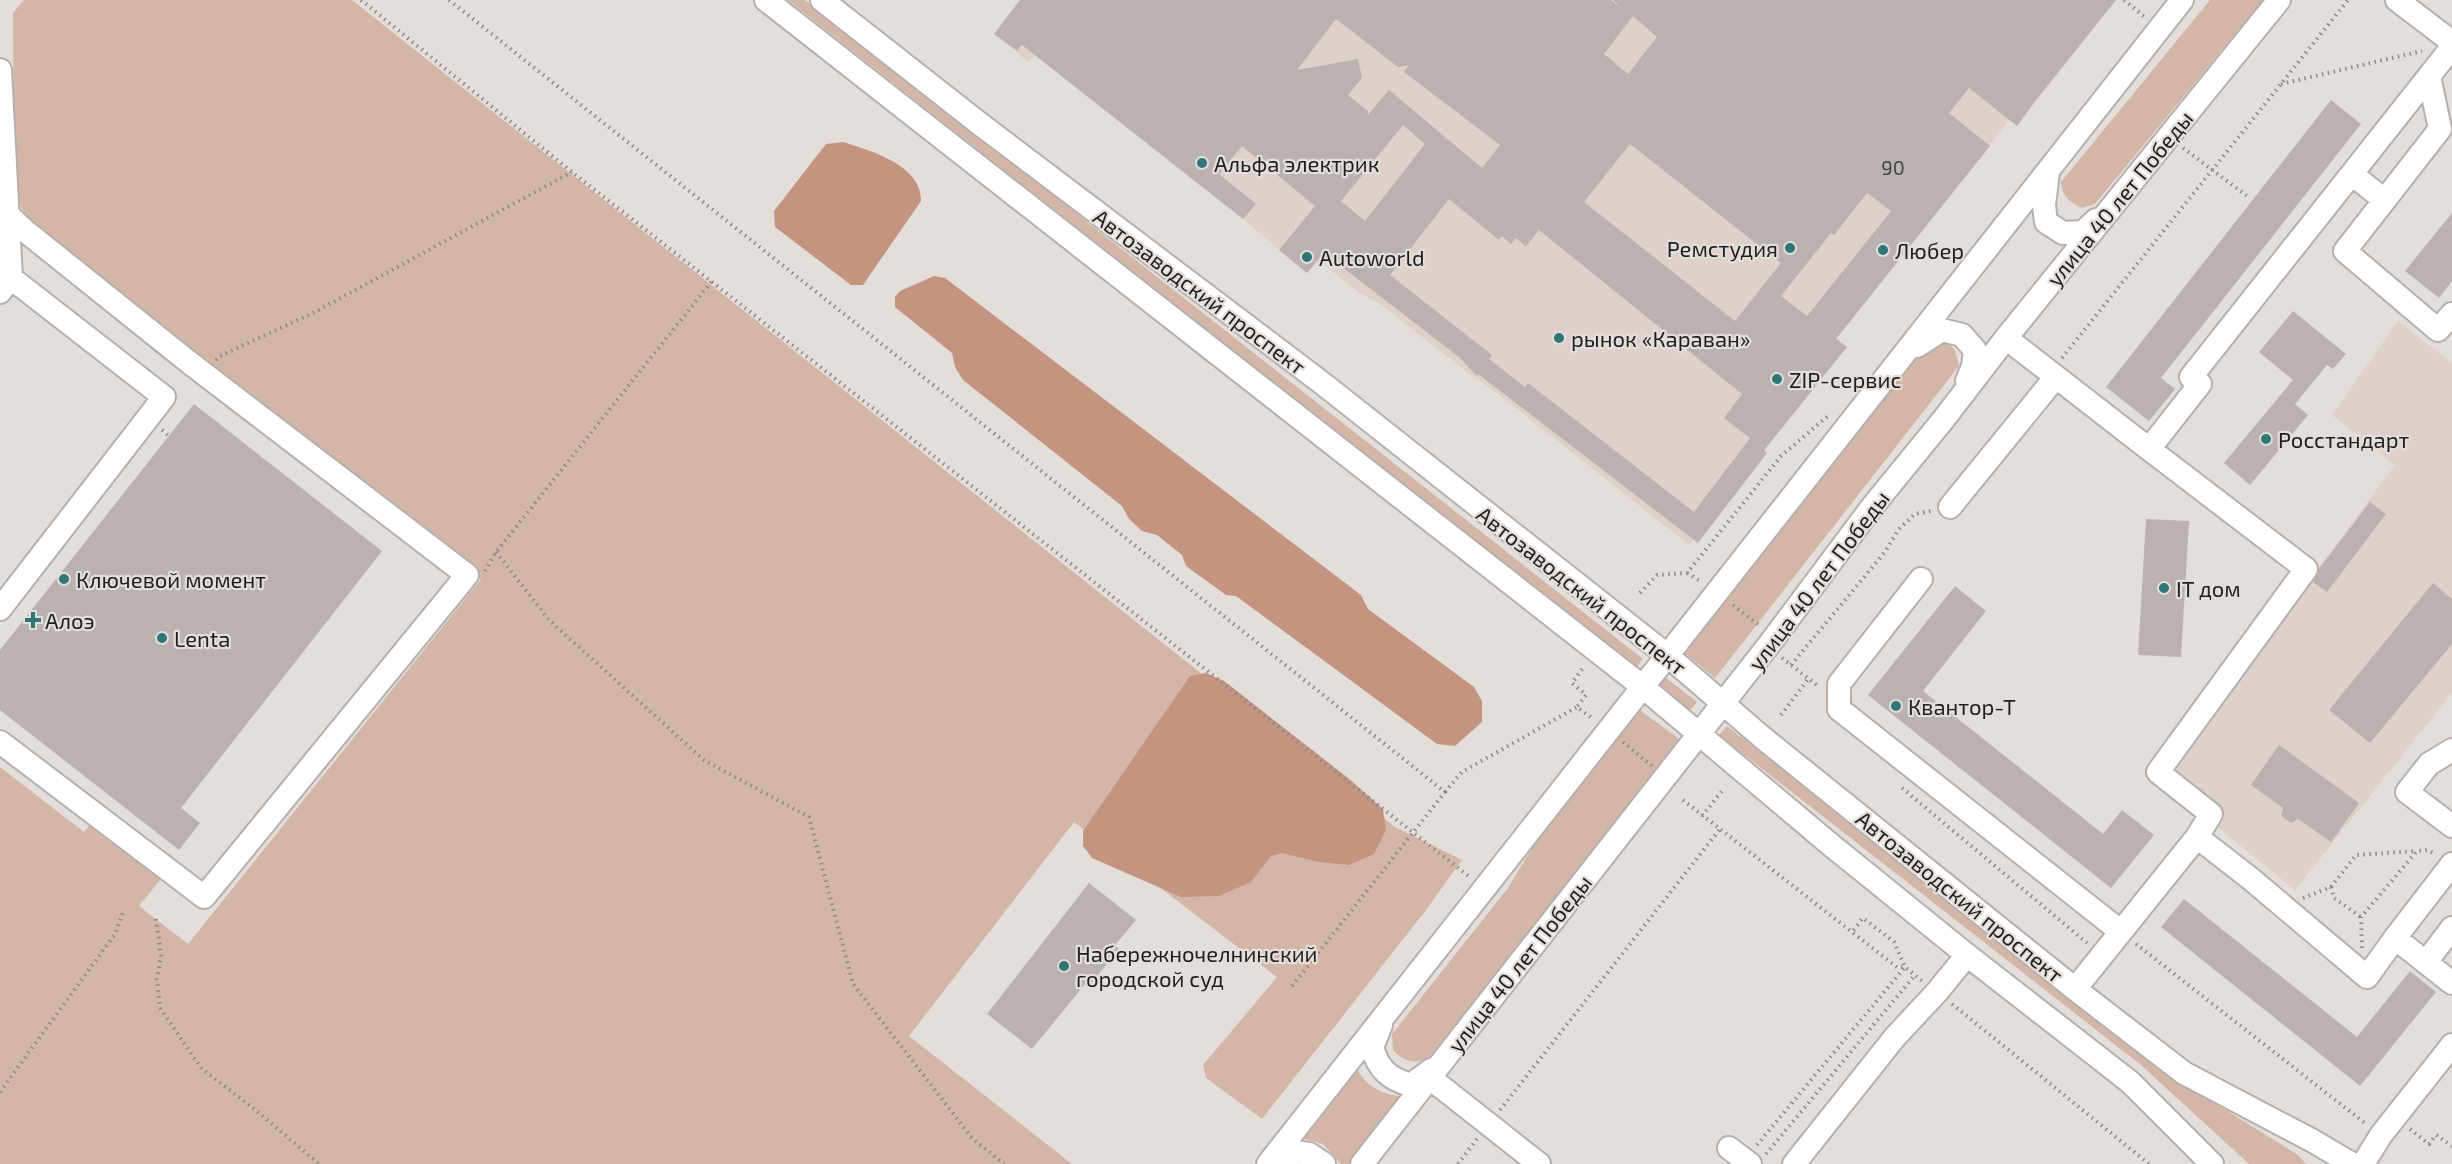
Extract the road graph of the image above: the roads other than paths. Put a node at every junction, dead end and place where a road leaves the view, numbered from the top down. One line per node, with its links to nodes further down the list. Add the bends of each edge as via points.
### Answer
1 (766, 0): 26 (street, Автозаводский проспект)
2 (822, 0): 25 (street, Автозаводский проспект, via 1322,383)
3 (2182, 0): 10 (street)
4 (2279, 0): 13 (street, улица 40 лет Победы)
5 (2397, 0): 6 (street)
6 (2452, 42)
7 (2452, 47): 9 (street)
8 (0, 70): 14 (street)
9 (2429, 76): 11 (street); 12 (street, via 2440,129)
10 (2048, 171): 13 (street, via 2046,222 2063,233 2083,232); 18 (street)
11 (2352, 174): 12 (street); 21 (street, via 2191,377 2200,384)
12 (2384, 200): 16 (street, via 2345,251 2438,330)
13 (2116, 201): 17 (street, улица 40 лет Победы)
14 (7, 213): 15 (street, via 10,249); 29 (street, via 205,374 468,575 204,897)
15 (5, 285): 24 (street, via 164,397)
16 (2452, 314)
17 (2006, 338): 19 (street); 20 (street, улица 40 лет Победы)
18 (1904, 354): 20 (street, via 1942,330 1962,335 1975,350 1973,366); 25 (street)
19 (2055, 378): 21 (street); 22 (street)
20 (1959, 399): 27 (street, улица 40 лет Победы)
21 (2149, 450): 32 (street, via 2306,569 2158,772 2211,813)
22 (1950, 507)
23 (1921, 579): 35 (street, via 1839,684 1839,709)
24 (0, 609)
25 (1668, 656): 26 (street); 27 (street, Автозаводский проспект)
26 (1643, 687): 28 (street, Автозаводский проспект); 41 (street)
27 (1722, 703): 28 (street, улица 40 лет Победы); 40 (street, Автозаводский проспект)
28 (1699, 733): 37 (street, Автозаводский проспект); 43 (street, улица 40 лет Победы)
29 (0, 742)
30 (2452, 750): 31 (street, via 2429,764 2407,792)
31 (2452, 826)
32 (2197, 837): 35 (street); 36 (street, via 2367,977)
33 (2448, 861): 36 (street)
34 (2452, 928): 38 (street)
35 (2121, 932): 40 (street)
36 (2395, 938): 38 (street)
37 (1967, 955): 51 (street, via 1895,1037); 52 (street, Автозаводский проспект, via 2130,1082)
38 (2426, 962): 39 (street)
39 (2452, 982)
40 (2075, 989): 45 (street, Автозаводский проспект, via 2184,1073)
41 (1387, 1013): 43 (street, via 1372,1047 1385,1074 1411,1085); 46 (street)
42 (2452, 1045): 55 (street)
43 (1445, 1058): 44 (street, улица 40 лет Победы)
44 (1430, 1078): 49 (street, улица 40 лет Победы); 50 (street)
45 (2313, 1141): 53 (street); 54 (street, Автозаводский проспект)
46 (1268, 1164)
47 (1280, 1164): 48 (street, via 1295,1152 1309,1154)
48 (1324, 1164)
49 (1362, 1164)
50 (1539, 1164)
51 (1794, 1164)
52 (2212, 1164)
53 (2318, 1164)
54 (2352, 1164)
55 (2362, 1164)

